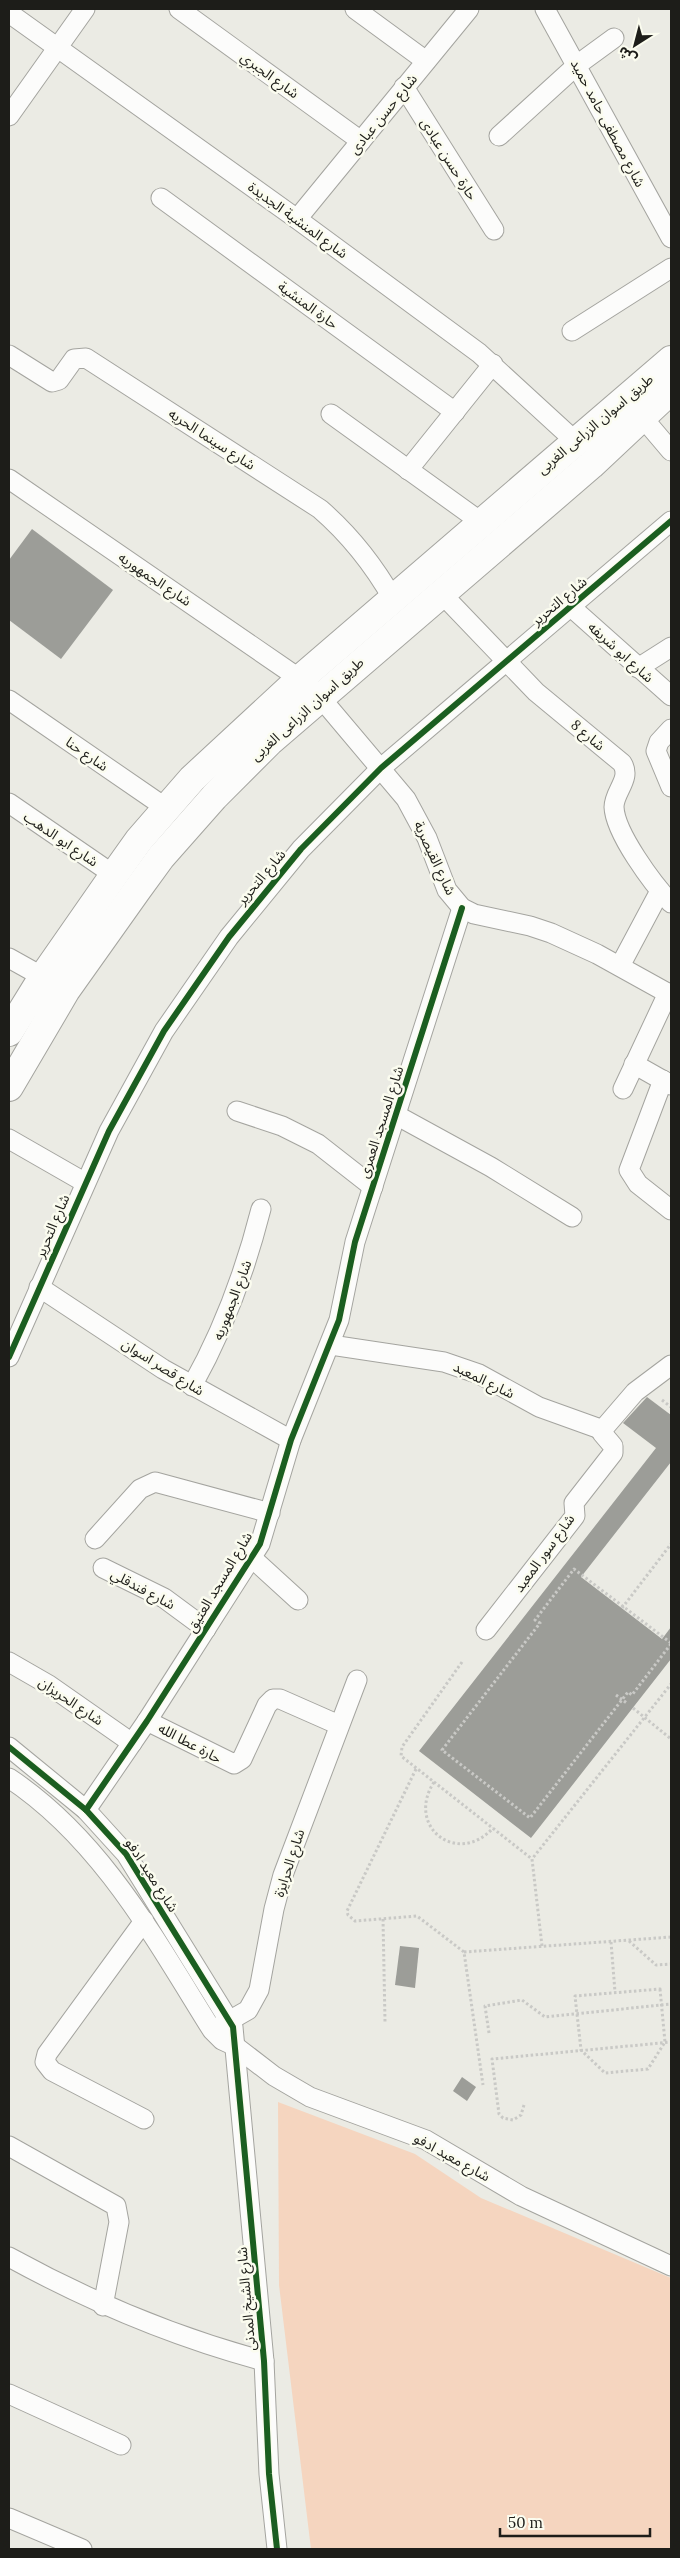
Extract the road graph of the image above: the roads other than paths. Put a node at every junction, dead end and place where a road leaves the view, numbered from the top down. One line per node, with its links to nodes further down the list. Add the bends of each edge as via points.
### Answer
1 (85, 9): 8 (street)
2 (179, 9): 14 (street, شارع الجبري)
3 (355, 9): 9 (street)
4 (469, 9): 9 (street, شارع حسن عبادى)
5 (545, 9): 10 (street, شارع مصطفى حامد حميد)
6 (9, 13): 8 (street, شارع المنشية الجديدة)
7 (614, 38): 10 (street)
8 (57, 48): 12 (street); 16 (street, شارع المنشية الجديدة)
9 (426, 61): 11 (street, شارع حسن عبادى)
10 (577, 65): 13 (street); 17 (street, شارع مصطفى حامد حميد)
11 (404, 87): 14 (street, شارع حسن عبادى); 18 (street, حارة حسن عبادى)
12 (9, 116)
13 (499, 136)
14 (361, 141): 16 (street, شارع حسن عبادى)
15 (162, 198): 25 (street, حارة المنشية)
16 (297, 218): 23 (street, شارع المنشية الجديدة)
17 (668, 225)
18 (494, 230)
19 (671, 268): 20 (street)
20 (572, 330)
21 (9, 355): 35 (street, شارع سينما الحريه, via 52,382 59,380 74,359 82,357 94,364 320,509 359,547)
22 (671, 360): 28 (main road, طريق اسوان الزراعى الغربى)
23 (493, 364): 25 (street); 28 (street, شارع المنشية الجديدة)
24 (671, 390): 27 (main road, طريق اسوان الزراعى الغربى)
25 (454, 412): 30 (street)
26 (331, 414): 30 (street)
27 (643, 418): 29 (street); 34 (main road, طريق اسوان الزراعى الغربى)
28 (575, 441): 33 (main road, طريق اسوان الزراعى الغربى)
29 (671, 451)
30 (408, 470): 33 (street)
31 (9, 479): 40 (street, شارع الجمهوريه)
32 (671, 521): 36 (street, شارع التحرير)
33 (481, 522): 35 (main road, طريق اسوان الزراعى الغربى)
34 (441, 593): 38 (street, شارع 8); 40 (main road, طريق اسوان الزراعى الغربى)
35 (393, 599): 40 (main road, طريق اسوان الزراعى الغربى)
36 (571, 607): 38 (street, شارع التحرير); 39 (street, شارع ابو شريفه)
37 (671, 647): 39 (street)
38 (507, 662): 44 (street, شارع التحرير); 51 (street, شارع 8, via 536,692 622,764 625,777 615,800 615,813 636,858)
39 (638, 668): 41 (street, شارع ابو شريفه)
40 (310, 688): 44 (street, شارع القيصرية); 47 (main road, طريق اسوان الزراعى الغربى, via 221,751); 49 (main road, طريق اسوان الزراعى الغربى)
41 (671, 696)
42 (9, 700): 47 (street, شارع حنا)
43 (671, 729): 45 (street, via 659,742 656,751)
44 (381, 768): 52 (street, شارع القيصرية, via 417,818 447,890); 65 (street, شارع التحرير, via 301,849 206,968 136,1080)
45 (671, 787)
46 (9, 802): 50 (street, شارع ابو الدهب)
47 (166, 808): 48 (main road, طريق اسوان الزراعى الغربى)
48 (139, 840): 49 (main road); 50 (main road, طريق اسوان الزراعى الغربى)
49 (161, 857): 60 (main road, طريق اسوان الزراعى الغربى, via 66,990)
50 (114, 874): 55 (main road, طريق اسوان الزراعى الغربى)
51 (666, 897): 54 (street)
52 (462, 908): 54 (street, شارع القيصرية, via 474,914 551,933); 63 (street, شارع المسجد العمرى)
53 (9, 958): 55 (street)
54 (620, 966): 56 (street, شارع القيصرية)
55 (43, 977): 57 (main road, طريق اسوان الزراعى الغربى)
56 (669, 994): 58 (street)
57 (9, 1032)
58 (634, 1064): 59 (street); 61 (street)
59 (667, 1083): 68 (street, via 629,1170 638,1184)
60 (9, 1087)
61 (623, 1089)
62 (237, 1111): 66 (street, via 282,1126 318,1144)
63 (396, 1115): 66 (street, شارع المسجد العمرى); 69 (street, via 491,1167)
64 (9, 1140): 65 (street)
65 (84, 1182): 70 (street, شارع التحرير)
66 (373, 1187): 71 (street, شارع المسجد العمرى)
67 (261, 1209): 74 (street, شارع الجمهوريه, via 237,1292)
68 (671, 1210)
69 (572, 1217)
70 (38, 1288): 72 (street, شارع التحرير); 74 (street, شارع قصر اسوان)
71 (331, 1345): 75 (street, شارع المعبد, via 444,1362 478,1374 539,1407); 76 (street, شارع المسجد العتيق)
72 (9, 1357)
73 (671, 1366): 75 (street, via 635,1392)
74 (192, 1386): 76 (street, شارع قصر اسوان)
75 (603, 1430): 83 (street, شارع سور المعبد, via 603,1435 613,1446 613,1453 574,1503 575,1516)
76 (291, 1440): 77 (street, شارع المسجد العتيق)
77 (270, 1513): 78 (street, via 155,1482 140,1489); 79 (street, شارع المسجد العتيق)
78 (95, 1539)
79 (252, 1558): 81 (street); 82 (street, شارع المسجد العتيق)
80 (103, 1568): 82 (street, شارع فندقلي, via 164,1598)
81 (298, 1600)
82 (206, 1629): 86 (street, شارع المسجد العتيق)
83 (486, 1630)
84 (9, 1662): 88 (street, شارع الحريزان)
85 (357, 1680): 87 (street, شارع الحرايزة)
86 (147, 1721): 87 (street, حارة عطا الله, via 234,1764 242,1759 273,1698); 88 (street, شارع المسجد العتيق)
87 (340, 1725): 93 (street, شارع الحرايزة, via 283,1875 259,1990 248,2010)
88 (132, 1743): 91 (street, شارع المسجد العتيق)
89 (9, 1747): 91 (street, شارع معبد ادفو)
90 (10, 1782): 92 (street, شارع معبد ادفو, via 64,1822 86,1845)
91 (86, 1810): 93 (street, شارع معبد ادفو, via 126,1854)
92 (144, 1921): 94 (street, شارع معبد ادفو); 96 (street, via 47,2054 45,2062 52,2071)
93 (230, 2021): 94 (street, شارع الحرايزة); 95 (street, شارع معبد ادفو)
94 (212, 2030): 95 (street, شارع معبد ادفو)
95 (235, 2046): 99 (street, شارع معبد ادفو, via 274,2076 310,2097 426,2140 521,2196); 101 (street, شارع الشيخ المدنى)
96 (144, 2119)
97 (9, 2146): 100 (street, via 116,2206 120,2217)
98 (9, 2257): 100 (street)
99 (671, 2266)
100 (103, 2306): 101 (street, via 182,2337)
101 (264, 2361): 106 (street, شارع الشيخ المدنى, via 269,2474)
102 (9, 2394): 103 (street)
103 (121, 2445)
104 (9, 2518): 105 (street)
105 (82, 2549)
106 (277, 2549)

